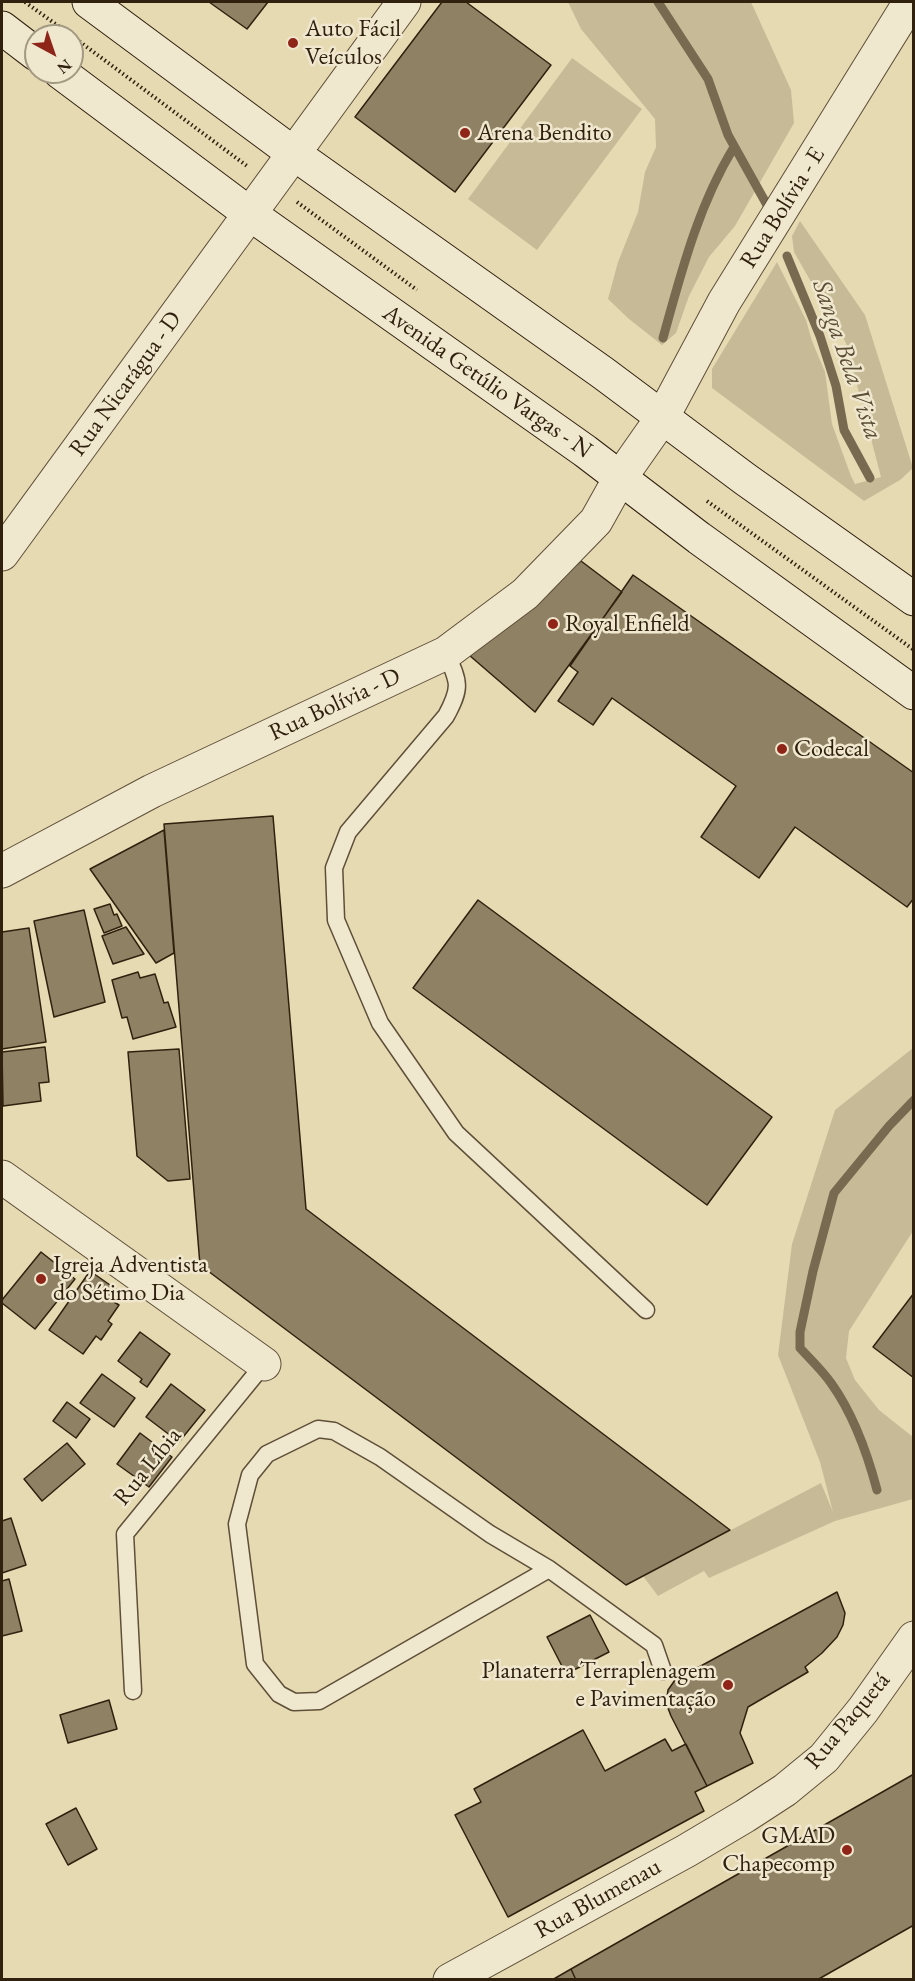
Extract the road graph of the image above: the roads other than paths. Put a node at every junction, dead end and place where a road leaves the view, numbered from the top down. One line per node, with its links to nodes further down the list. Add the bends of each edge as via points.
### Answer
1 (89, 2): 7 (street)
2 (404, 2): 7 (street, Rua Nicarágua - D)
3 (910, 3): 9 (street, Rua Bolívia - E, via 724,302)
4 (2, 28): 5 (street)
5 (24, 45)
6 (76, 84): 8 (street, Avenida Getúlio Vargas - N)
7 (293, 153): 8 (street, Rua Nicarágua - D); 9 (street)
8 (250, 214): 10 (street, Avenida Getúlio Vargas - N); 11 (street, Rua Nicarágua - D)
9 (662, 418): 10 (street, Rua Bolívia - E); 12 (street)
10 (620, 478): 13 (street, Rua Bolívia - D, via 596,521 525,594); 14 (street, Avenida Getúlio Vargas - N)
11 (2, 554)
12 (914, 599)
13 (446, 653): 15 (street, Rua Bolívia - D, via 152,791); 17 (lane, via 458,678 457,697 446,716 348,832 334,868 336,920 380,1023 456,1132)
14 (914, 693)
15 (2, 871)
16 (2, 1177): 18 (street)
17 (646, 1310)
18 (264, 1364): 22 (lane, Rua Líbia, via 124,1534)
19 (549, 1569): 19 (lane, via 319,1701 294,1702 279,1694 255,1664 237,1524 250,1475 267,1454 318,1430 334,1431); 21 (lane, via 654,1645)
20 (914, 1638): 23 (street, Rua Paquetá, via 824,1758)
21 (663, 1671)
22 (133, 1691)
23 (746, 1816): 24 (street, Rua Blumenau)
24 (450, 1980)

